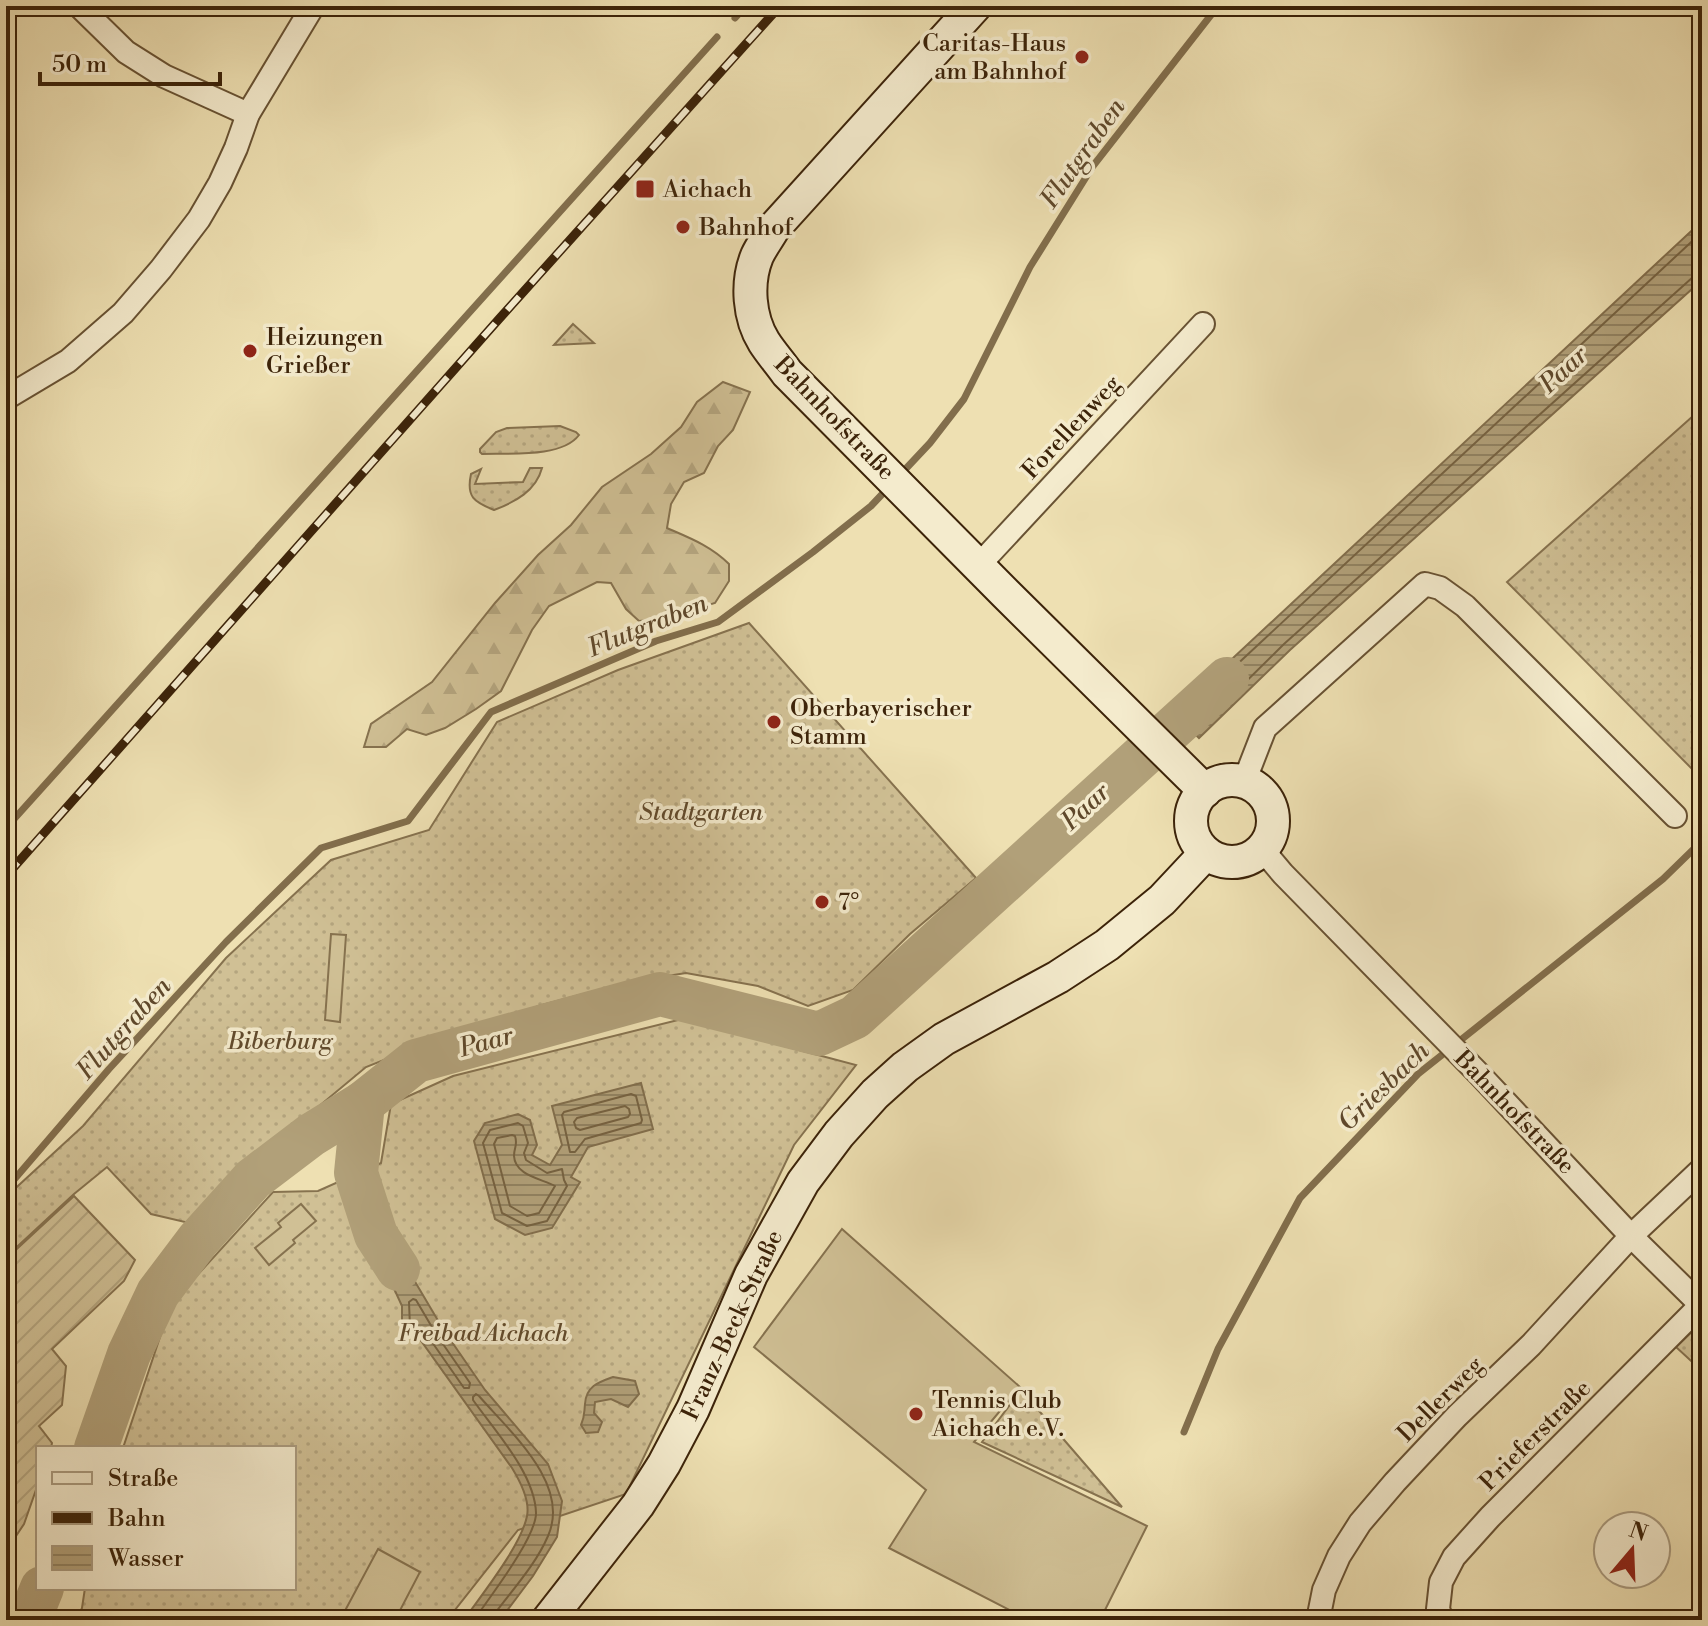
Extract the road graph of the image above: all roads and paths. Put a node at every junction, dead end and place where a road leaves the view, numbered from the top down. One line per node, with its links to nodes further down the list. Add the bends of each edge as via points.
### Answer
1 (79, 6): 4 (street, via 126,52 164,76)
2 (313, 6): 4 (street)
3 (975, 6): 7 (street, Bahnhofstraße, via 773,229 757,256 751,302 763,341 787,373)
4 (248, 114): 6 (street, via 220,183 161,269 123,313 68,361)
5 (1203, 324): 7 (street, Forellenweg)
6 (6, 398)
7 (978, 566): 9 (street, Bahnhofstraße)
8 (1244, 782): 9 (street, via 1216,783); 10 (street, via 1265,728 1425,584 1465,606); 11 (street, via 1266,798 1272,810 1273,824)
9 (1205, 791): 12 (street, via 1191,822)
10 (1675, 816)
11 (1262, 849): 12 (street, via 1229,862); 14 (street, Bahnhofstraße)
12 (1206, 853): 16 (street, Franz-Beck-Straße, via 1162,900 1107,945 905,1067 839,1134 803,1182 751,1275 664,1464)
13 (1702, 1169): 14 (street, Dellerweg)
14 (1631, 1236): 15 (street, Bahnhofstraße); 17 (street, Dellerweg, via 1360,1523 1324,1590)
15 (1702, 1305): 18 (street, Prieferstraße, via 1454,1557 1441,1582)
16 (548, 1620)
17 (1318, 1620)
18 (1442, 1620)

